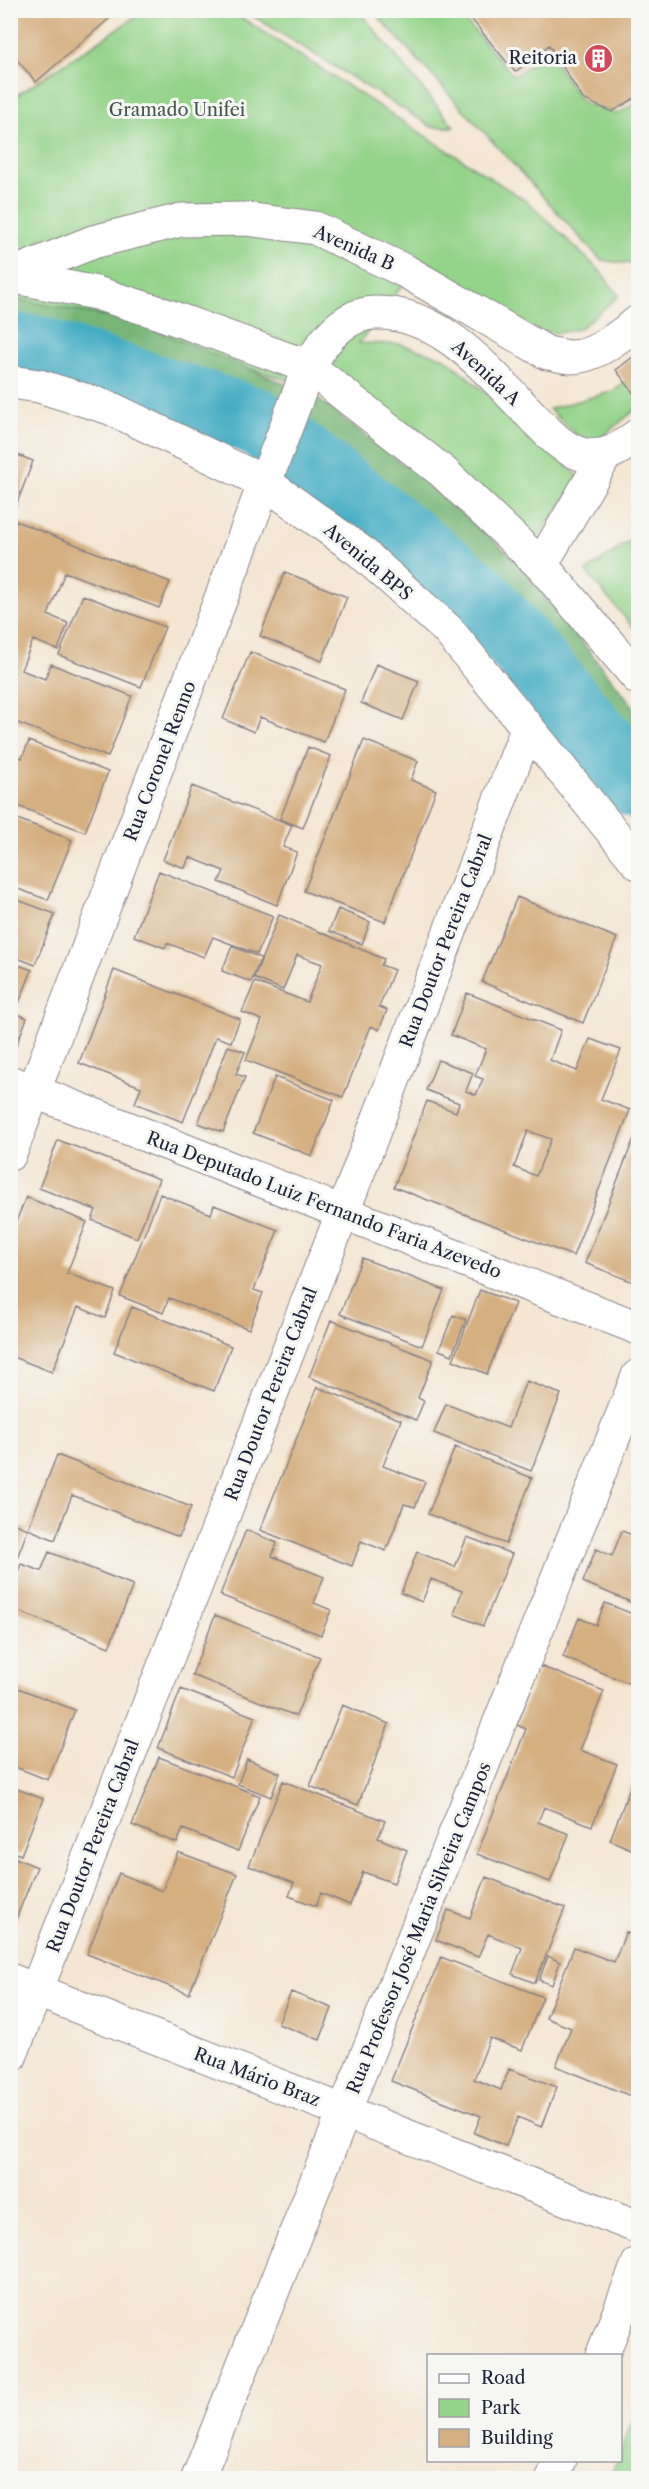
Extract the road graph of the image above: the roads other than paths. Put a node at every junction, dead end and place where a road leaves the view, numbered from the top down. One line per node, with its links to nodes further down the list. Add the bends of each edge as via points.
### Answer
1 (10, 275): 2 (street, Avenida B, via 93,242 182,220 246,219 315,228 406,272 548,353 586,355); 3 (street, via 125,302)
2 (639, 322)
3 (307, 372): 6 (street, Avenida A, via 336,328 359,314 391,313 428,326 466,351 558,443 580,454); 7 (street, Rua Coronel Renno); 8 (street, via 443,472)
4 (10, 381): 7 (street, Avenida BPS, via 110,408)
5 (639, 435): 6 (street)
6 (605, 456): 8 (street)
7 (269, 474): 10 (street, Avenida BPS, via 447,629); 12 (street, Rua Coronel Renno)
8 (541, 566): 9 (street)
9 (639, 678)
10 (527, 729): 11 (street, Avenida BPS); 14 (street, Rua Doutor Pereira Cabral)
11 (639, 863)
12 (22, 1087): 13 (street, Rua Coronel Renno); 14 (street, Rua Deputado Luiz Fernando Faria Azevedo)
13 (10, 1154)
14 (343, 1212): 15 (street, Rua Deputado Luiz Fernando Faria Azevedo); 17 (street, Rua Doutor Pereira Cabral)
15 (639, 1328)
16 (639, 1376): 19 (street, Rua Professor José Maria Silveira Campos)
17 (23, 1986): 18 (street, Rua Doutor Pereira Cabral); 19 (street, Rua Mário Braz)
18 (10, 2057)
19 (345, 2112): 20 (street, Rua Mário Braz); 24 (street, Rua Professor José Maria Silveira Campos)
20 (639, 2227)
21 (639, 2264): 22 (street)
22 (602, 2354)
23 (559, 2462): 25 (street)
24 (198, 2478)
25 (553, 2478)

